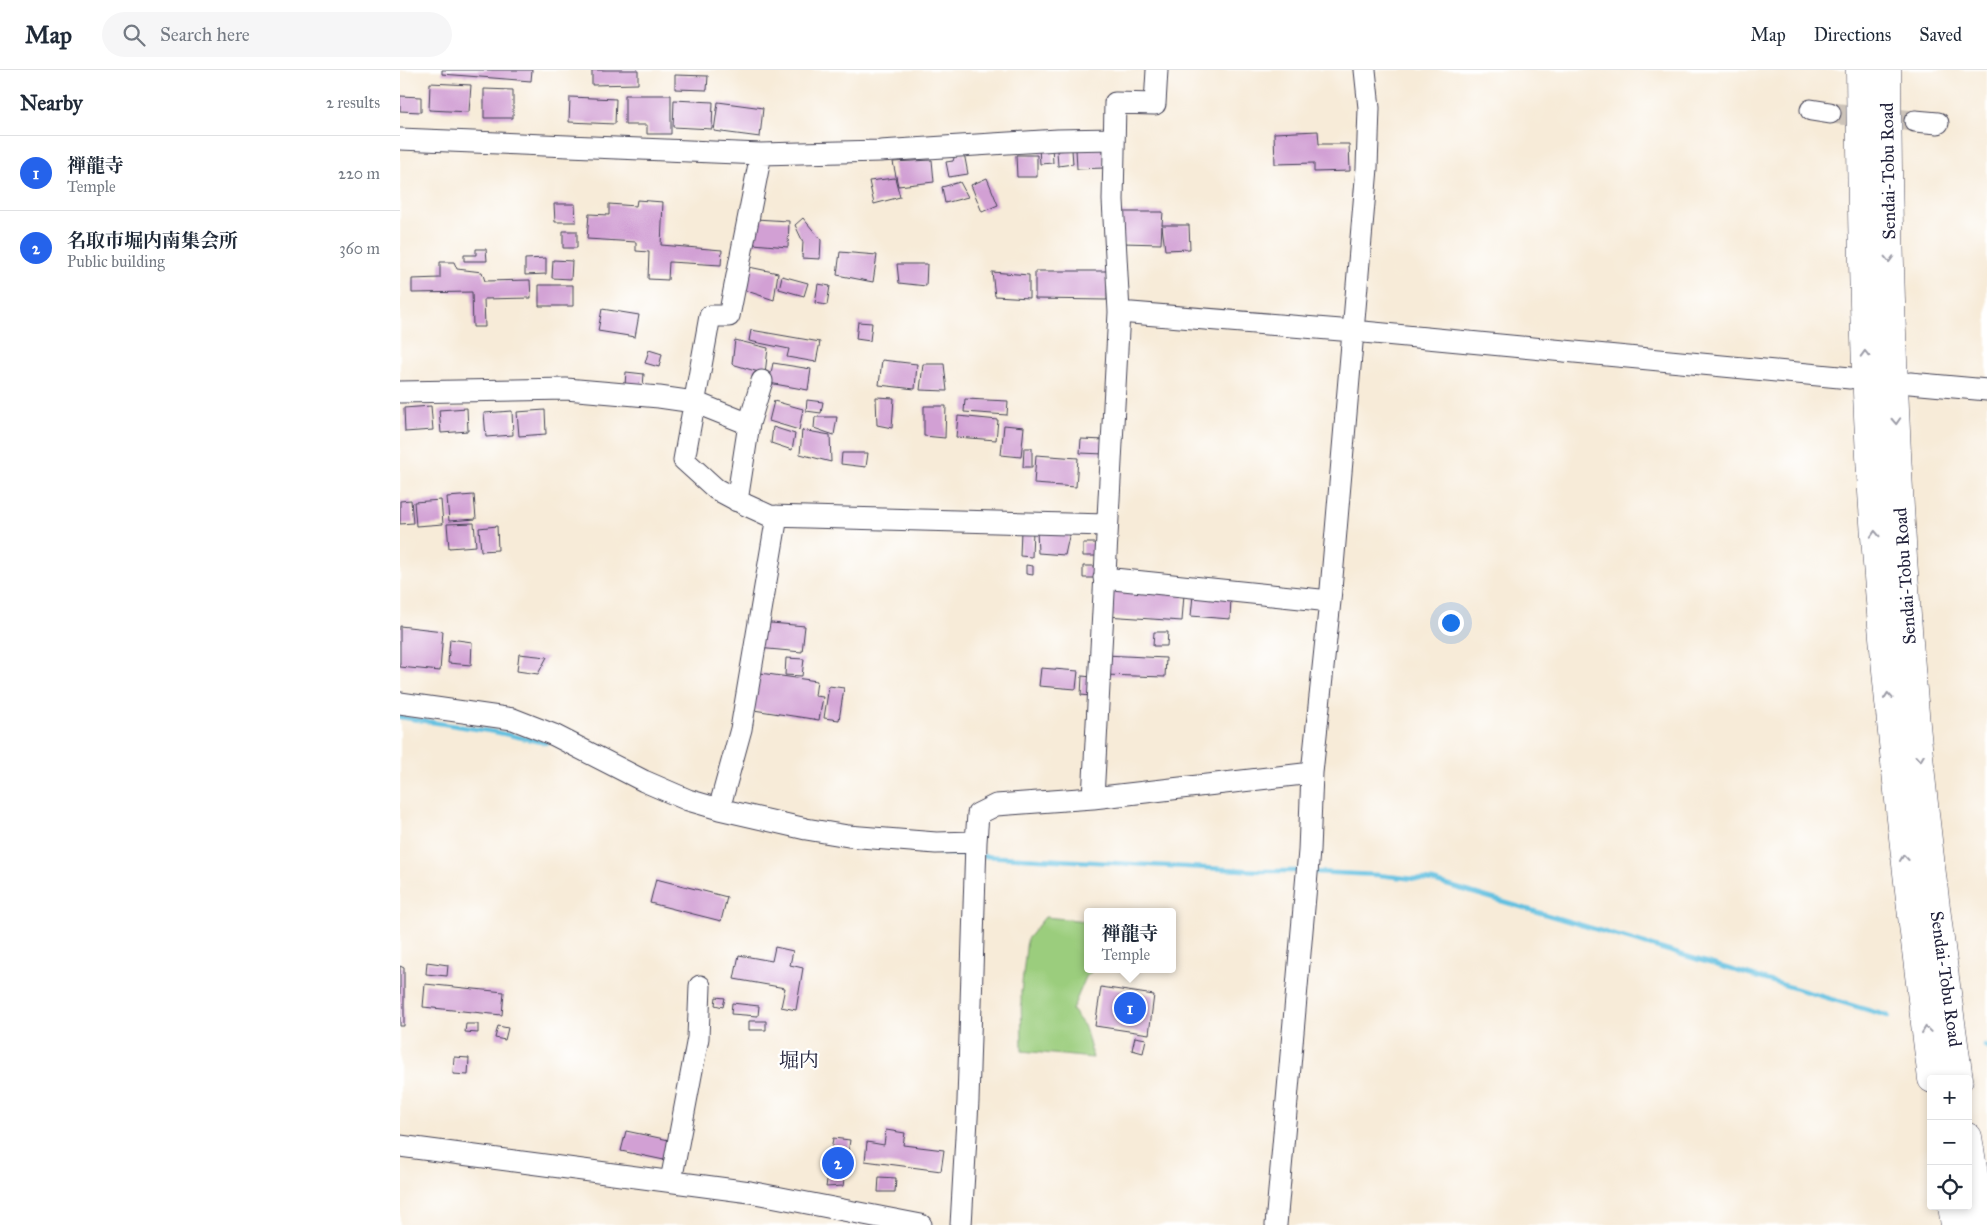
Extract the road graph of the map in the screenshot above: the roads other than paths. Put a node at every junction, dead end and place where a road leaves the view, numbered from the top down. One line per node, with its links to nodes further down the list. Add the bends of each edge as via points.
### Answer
1 (1157, 70): 8 (street, via 1155,104 1115,103)
2 (1366, 70): 11 (street, via 1370,108)
3 (1860, 70): 30 (highway, Sendai-Tobu Road, one-way to 3, via 1910,906 1876,561 1865,355)
4 (1887, 70): 31 (highway, Sendai-Tobu Road, one-way to 31, via 1892,353 1903,562 1934,896)
5 (1915, 121): 6 (street)
6 (1938, 123)
7 (400, 139): 9 (street)
8 (1114, 139): 9 (street); 10 (street, via 1113,200)
9 (761, 154): 17 (street, via 729,316 710,316)
10 (1119, 312): 11 (street); 21 (street)
11 (1353, 331): 12 (street); 23 (street)
12 (1850, 378)
13 (762, 381): 18 (street)
14 (1910, 383): 15 (street)
15 (1987, 390)
16 (400, 392): 17 (street, via 566,389)
17 (694, 402): 18 (street); 19 (street, via 684,460 716,489)
18 (750, 424): 19 (street)
19 (737, 501): 20 (street)
20 (777, 516): 21 (street); 27 (street, via 741,729)
21 (1107, 525): 22 (street)
22 (1104, 578): 23 (street); 26 (street)
23 (1330, 601): 25 (street)
24 (400, 703): 27 (street, via 513,719 554,735 644,781)
25 (1312, 773): 26 (street); 38 (street, via 1308,870)
26 (1093, 798): 28 (street, via 996,805 978,814)
27 (719, 809): 28 (street, via 848,836 936,843)
28 (975, 850): 37 (street)
29 (700, 986): 34 (street, via 698,1038)
30 (1931, 1075)
31 (1958, 1075)
32 (400, 1146): 34 (street)
33 (1972, 1162): 40 (highway)
34 (671, 1181): 36 (street, via 750,1192)
35 (1953, 1210): 39 (highway)
36 (921, 1225)
37 (961, 1225)
38 (1276, 1225)
39 (1955, 1225)
40 (1982, 1225)

